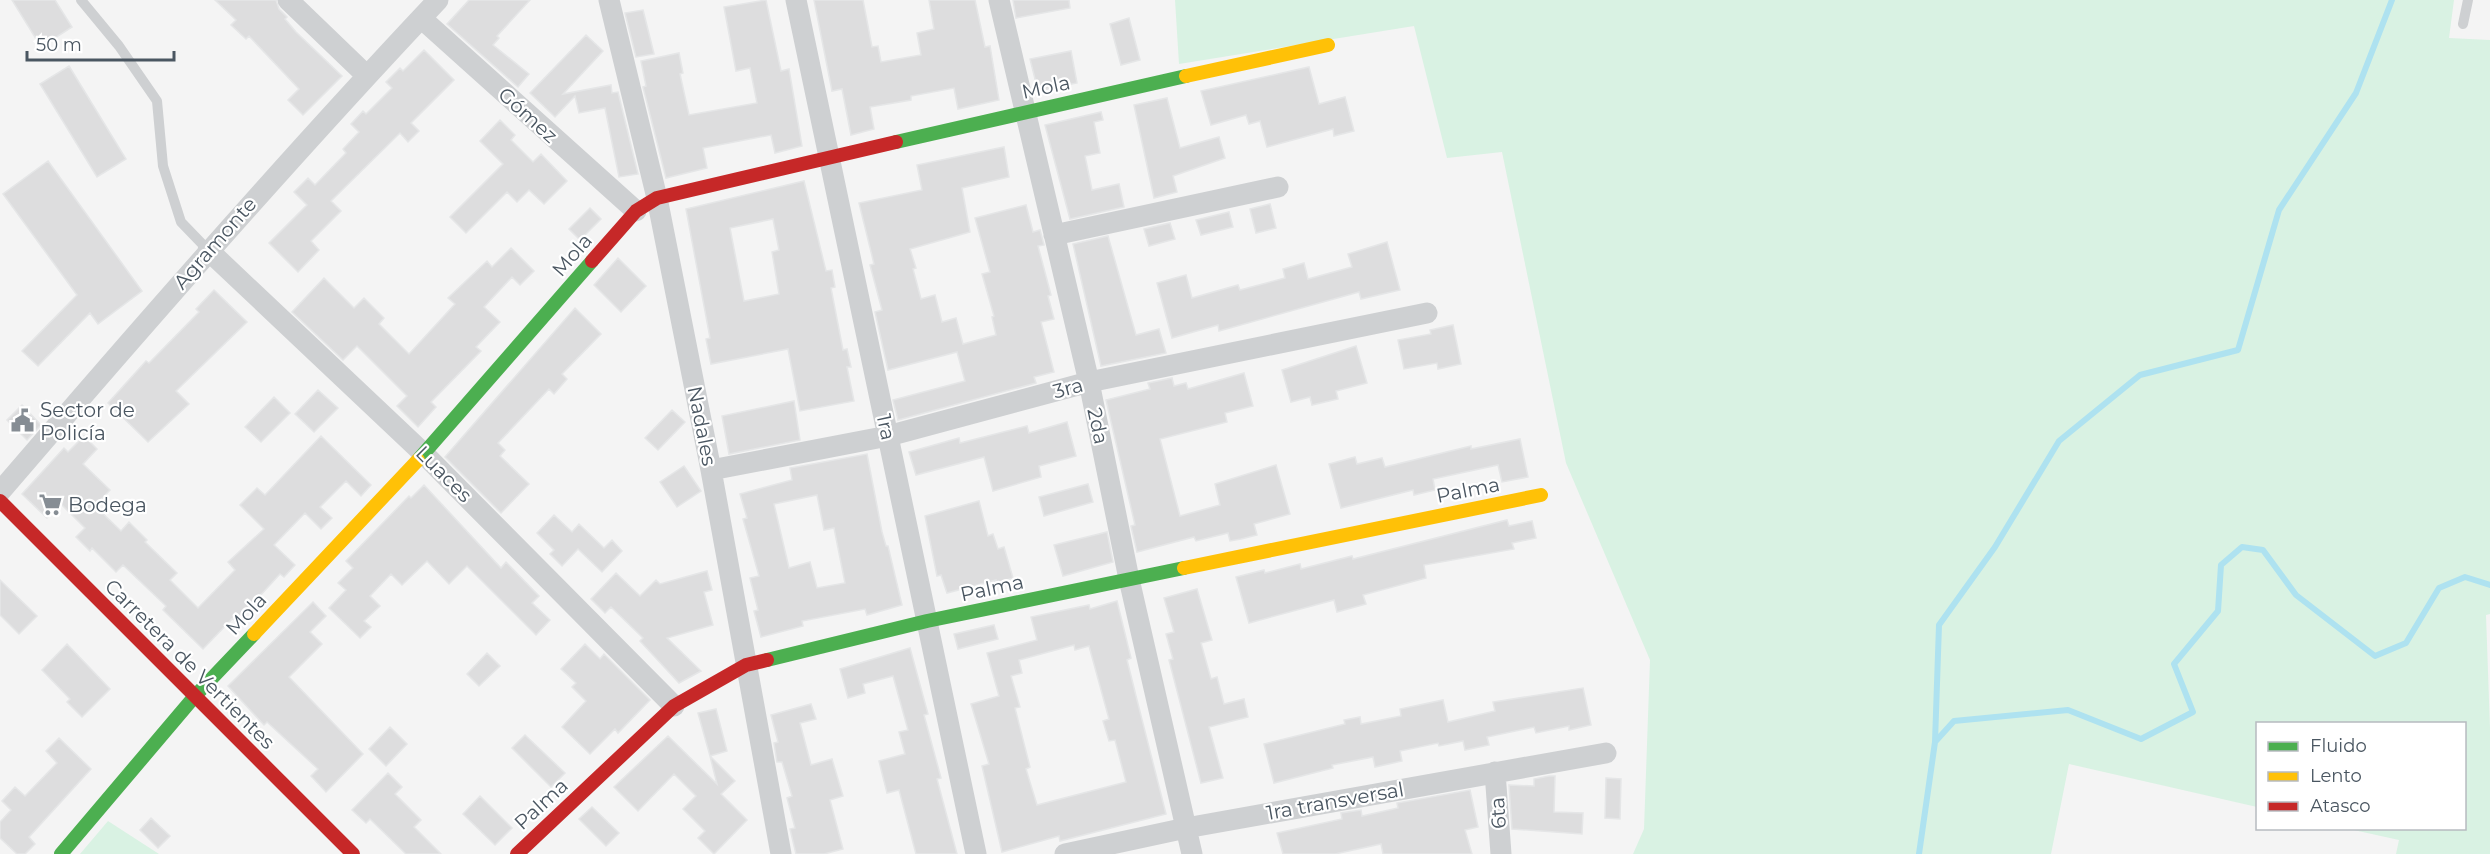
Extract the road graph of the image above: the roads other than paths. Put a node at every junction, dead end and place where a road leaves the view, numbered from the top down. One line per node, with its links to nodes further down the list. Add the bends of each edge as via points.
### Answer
1 (81, 0): 18 (lane, via 157,101 163,166 181,222)
2 (288, 0): 11 (street)
3 (438, 0): 8 (street, Agramonte)
4 (609, 0): 15 (street, Nadales)
5 (796, 0): 13 (street, 1ra)
6 (999, 0): 12 (street, 2da)
7 (2468, 0): 9 (lane)
8 (421, 18): 11 (street, Agramonte); 16 (street, Gómez)
9 (2463, 24)
10 (1328, 45): 12 (street, Mola)
11 (366, 75): 18 (street, Agramonte)
12 (1023, 111): 13 (street, Mola); 17 (street, 2da)
13 (829, 157): 15 (street, Mola); 21 (street, 1ra)
14 (1278, 187): 17 (street)
15 (657, 198): 16 (street, Mola); 23 (street, Nadales)
16 (636, 211): 22 (street, Mola)
17 (1054, 236): 20 (street, 2da)
18 (208, 250): 22 (street, Luaces); 24 (street, Agramonte)
19 (1427, 313): 20 (street, 3ra)
20 (1089, 382): 21 (street, 3ra); 27 (street, 2da)
21 (888, 436): 23 (street, 3ra); 28 (street, 1ra)
22 (424, 454): 30 (street, Mola); 31 (street, Luaces)
23 (711, 470): 29 (street, Nadales)
24 (0, 492)
25 (1541, 495): 27 (street, Palma)
26 (0, 501): 30 (street, Carretera de Vertientes)
27 (1129, 579): 28 (street, Palma); 34 (street, 2da)
28 (927, 621): 29 (street, Palma); 39 (street, 1ra)
29 (746, 665): 31 (street, Palma); 38 (street, Nadales)
30 (195, 696): 35 (street, Mola); 36 (street, Carretera de Vertientes)
31 (674, 706): 37 (street, Palma)
32 (1606, 753): 33 (street, 1ra transversal)
33 (1495, 772): 34 (street, 1ra transversal); 42 (street, 6ta)
34 (1186, 828): 40 (street, 1ra transversal); 41 (street, 2da)
35 (61, 854)
36 (353, 854)
37 (517, 854)
38 (781, 854)
39 (976, 854)
40 (1065, 854)
41 (1192, 854)
42 (1501, 854)

